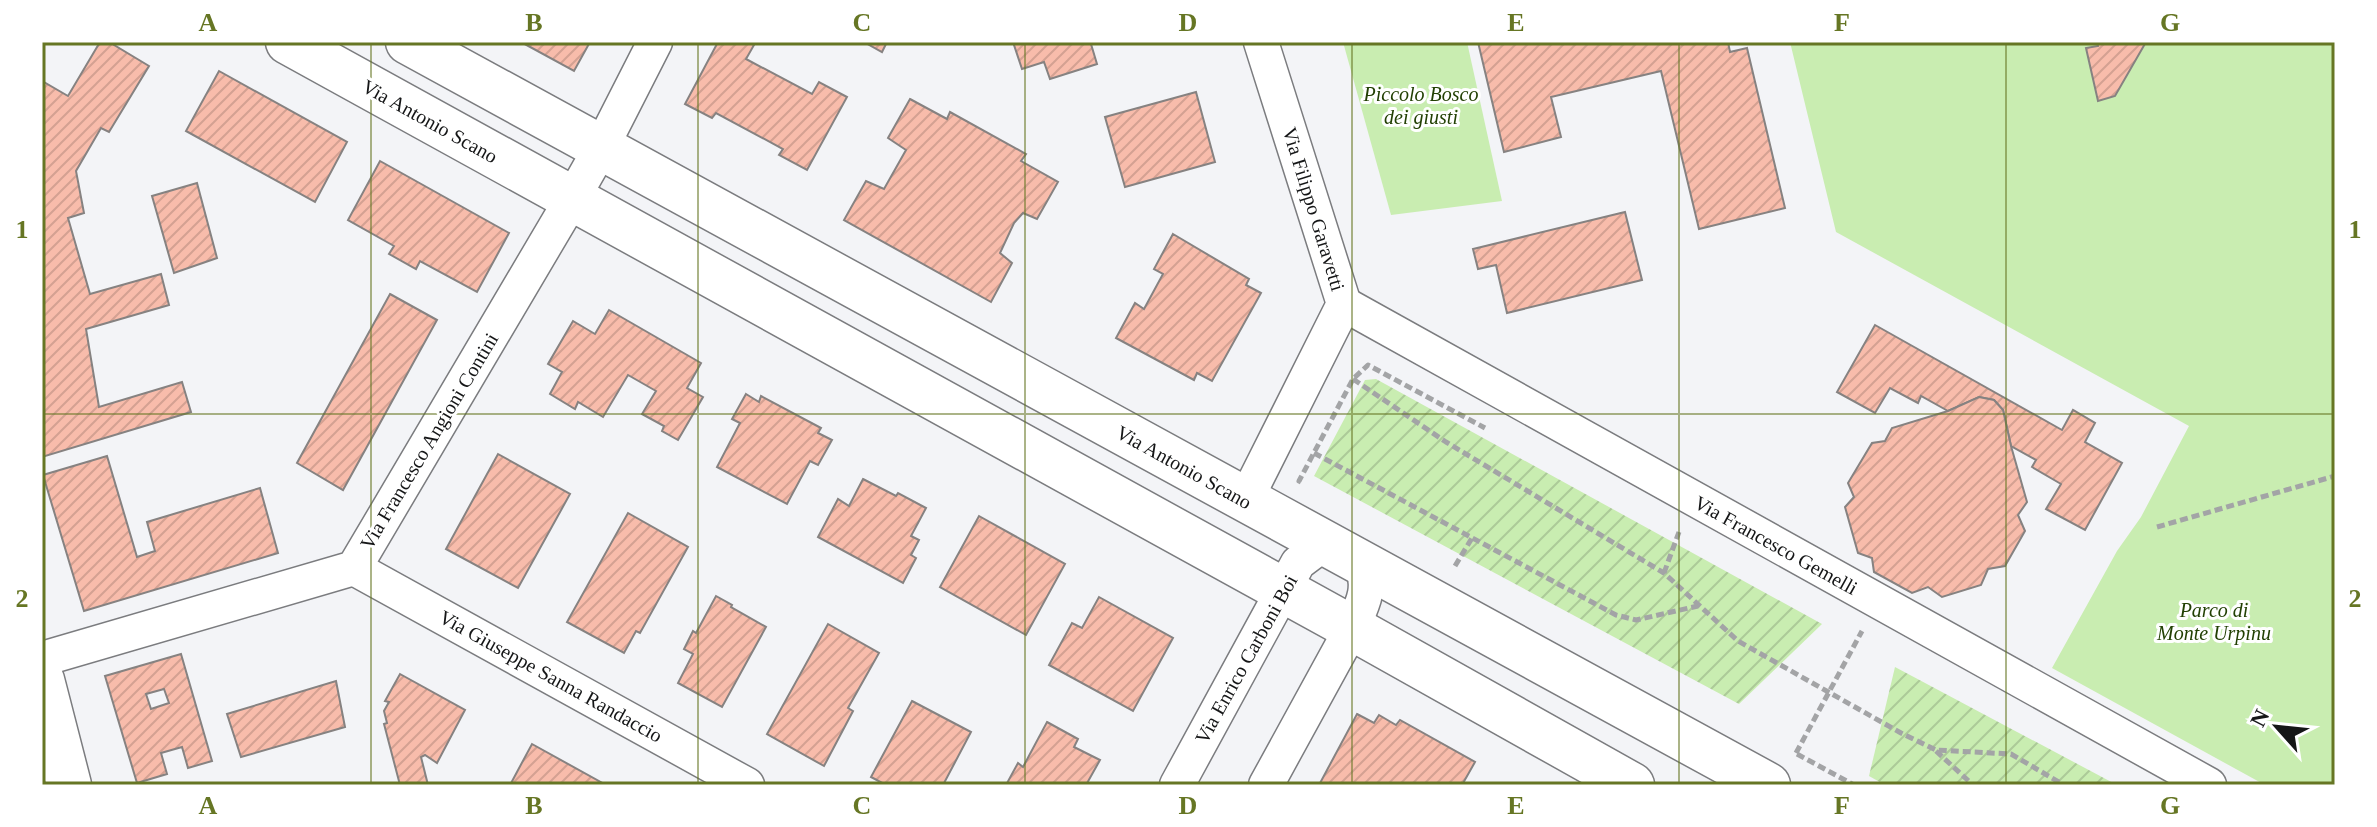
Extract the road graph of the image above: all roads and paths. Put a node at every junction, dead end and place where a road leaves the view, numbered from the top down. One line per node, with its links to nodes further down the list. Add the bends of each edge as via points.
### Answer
1 (288, 42): 6 (street, Via Antonio Scano)
2 (408, 42): 5 (street, Via Antonio Scano)
3 (655, 42): 5 (street)
4 (1261, 42): 7 (street, Via Filippo Garavetti)
5 (601, 148): 6 (street); 13 (street, Via Antonio Scano)
6 (572, 199): 21 (street, Via Francesco Angioni Contini); 23 (street, Via Antonio Scano)
7 (1344, 304): 13 (street, Via Filippo Garavetti); 40 (street, Via Francesco Gemelli)
8 (1353, 379): 9 (path, via 1368,365); 10 (path); 22 (path, via 1446,442)
9 (1490, 430)
10 (1314, 453): 12 (path); 17 (path)
11 (2335, 476): 15 (path)
12 (1299, 481)
13 (1245, 501): 19 (street, Via Antonio Scano)
14 (1666, 525): 16 (path)
15 (2157, 527)
16 (1679, 532): 18 (path); 22 (path)
17 (1472, 538): 20 (path); 24 (path, via 1616,615 1636,620)
18 (1692, 539)
19 (1345, 554): 23 (street, Via Enrico Carboni Boi, via 1314,551 1298,563); 26 (street, via 1368,580); 37 (street, Via Antonio Scano)
20 (1455, 566)
21 (354, 568): 27 (street, Via Francesco Angioni Contini); 33 (street, Via Giuseppe Sanna Randaccio)
22 (1664, 573): 24 (path)
23 (1283, 591): 26 (street, Via Antonio Scano); 34 (street, Via Enrico Carboni Boi)
24 (1699, 606): 29 (path, via 1738,641)
25 (1850, 623): 29 (path, via 1863,630)
26 (1352, 628): 35 (street); 36 (street, Via Antonio Scano)
27 (42, 659)
28 (42, 680): 32 (street)
29 (1829, 692): 30 (path); 31 (path)
30 (1936, 750): 38 (path); 39 (path, via 2011,754)
31 (1796, 753)
32 (69, 785)
33 (747, 785)
34 (1177, 785)
35 (1266, 785)
36 (1632, 785)
37 (1768, 785)
38 (1973, 785)
39 (2064, 785)
40 (2209, 785)

